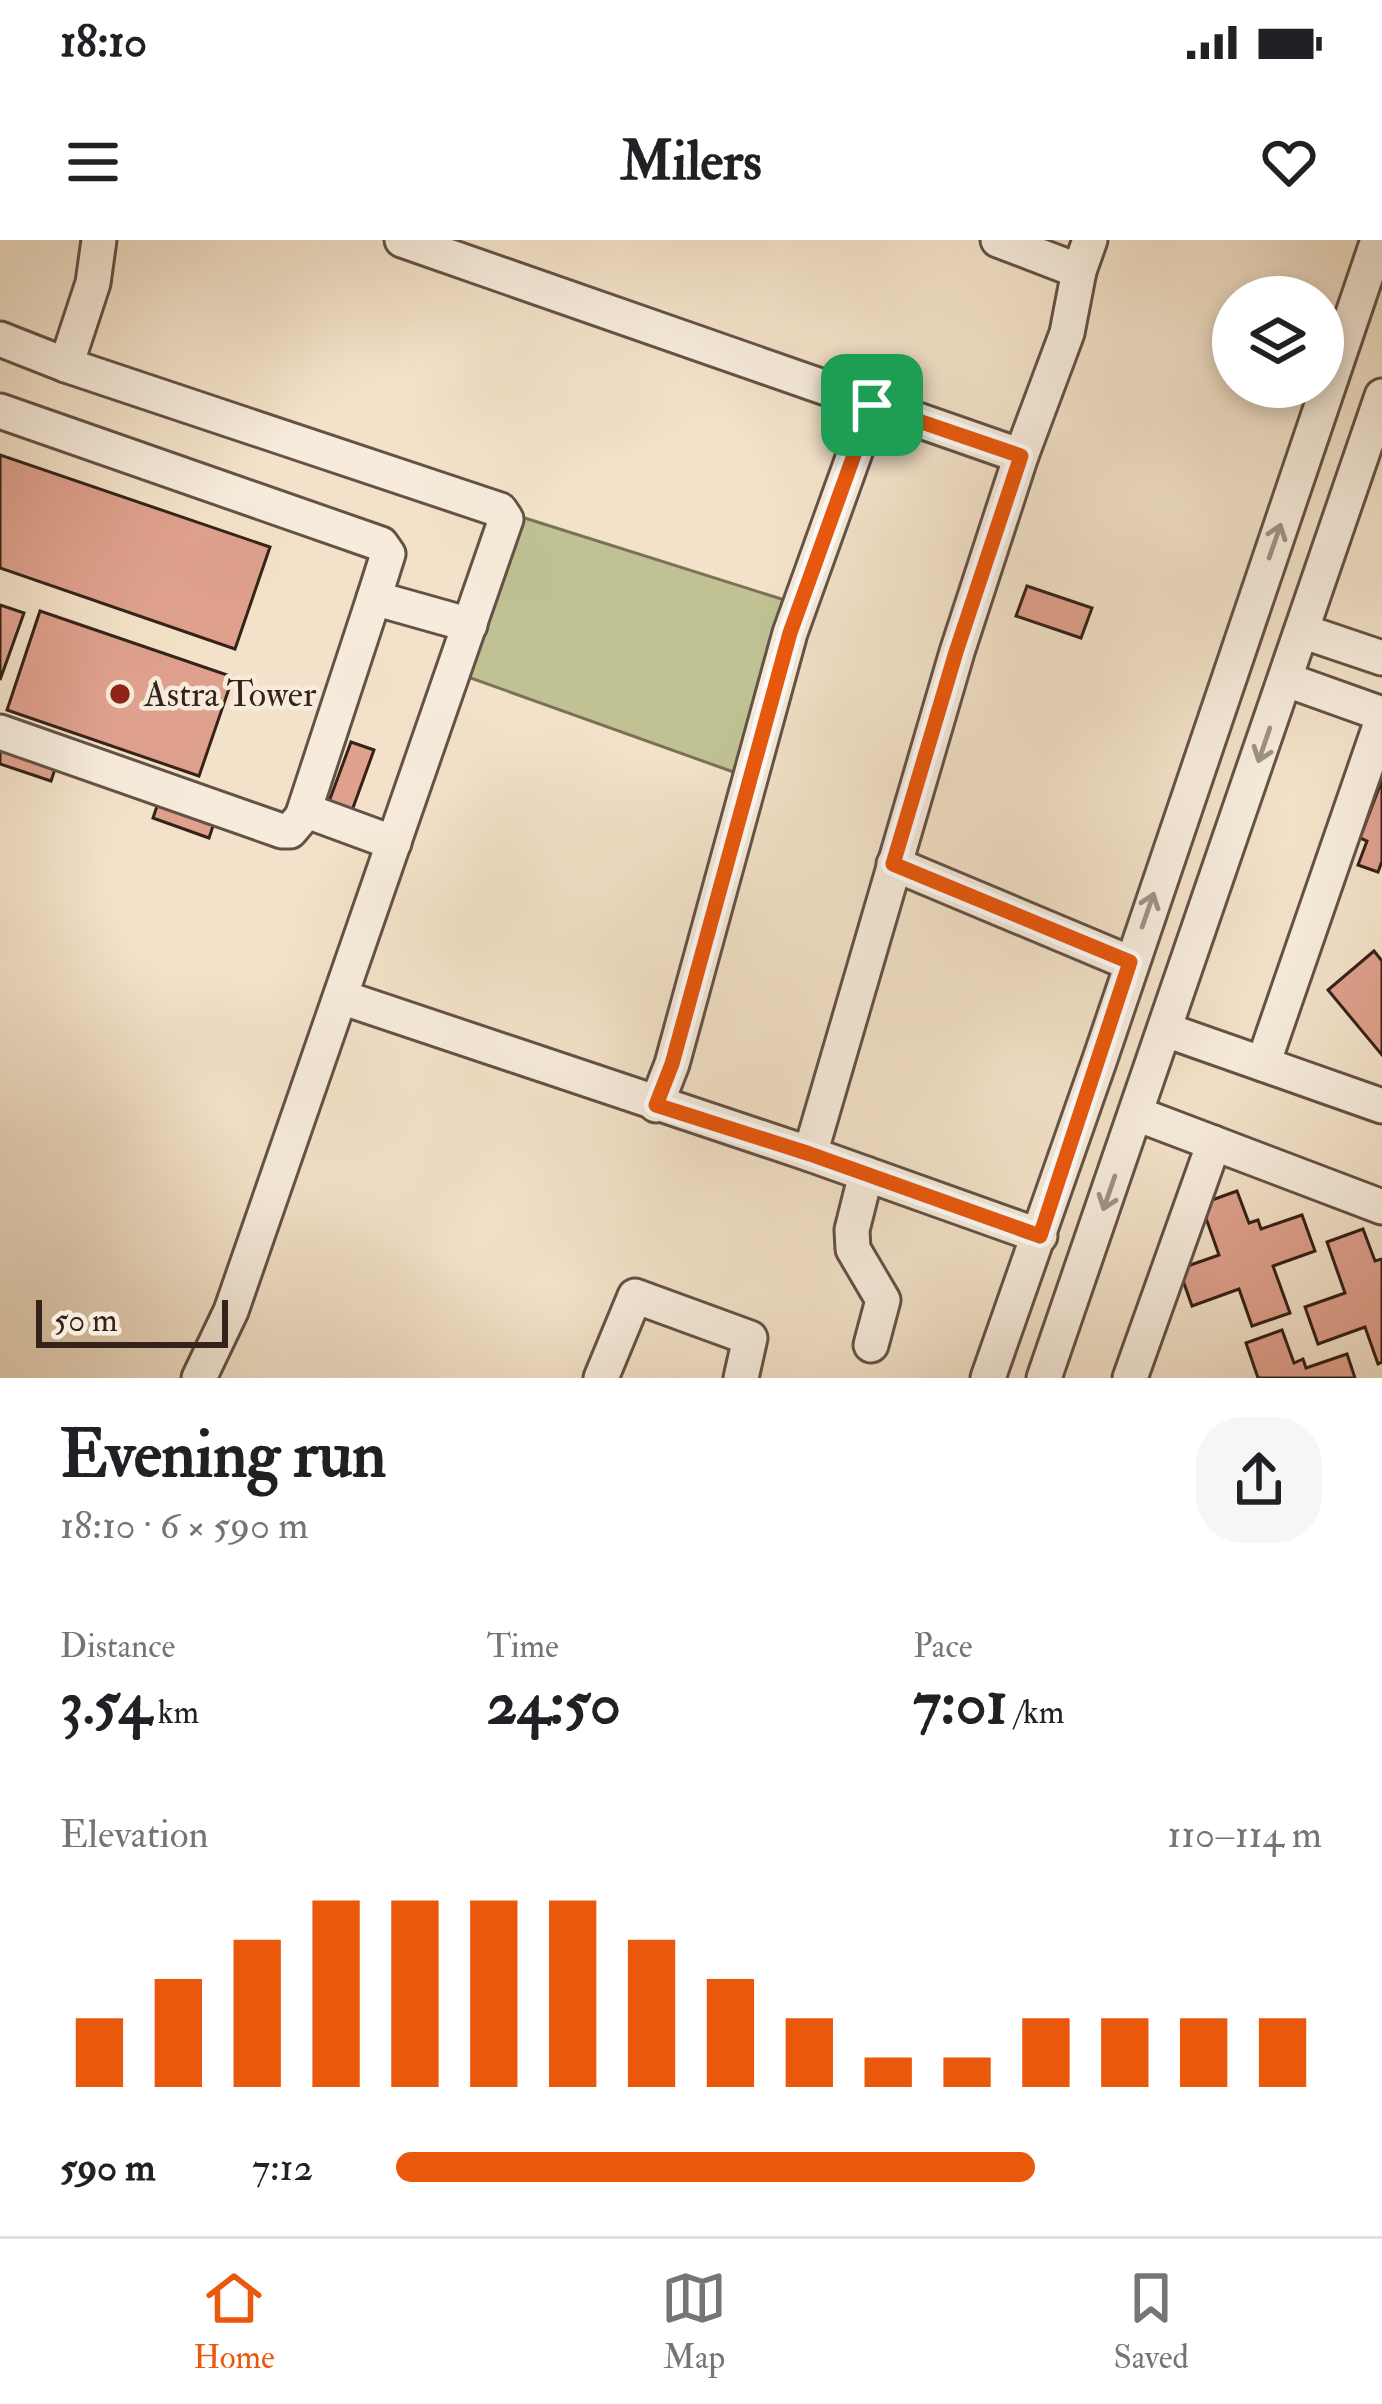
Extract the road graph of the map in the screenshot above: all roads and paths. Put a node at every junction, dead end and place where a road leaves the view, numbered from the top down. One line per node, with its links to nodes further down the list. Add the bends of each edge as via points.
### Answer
1 (99, 240): 7 (street)
2 (401, 240): 9 (street)
3 (998, 240): 5 (street)
4 (1378, 240): 22 (street, one-way to 4)
5 (1084, 255): 11 (street, via 1067,333)
6 (0, 339): 7 (street)
7 (65, 365): 13 (street, via 500,510 506,519)
8 (1382, 396): 14 (street)
9 (872, 405): 11 (street); 28 (street, via 790,633)
10 (0, 411): 12 (street, via 381,544 388,554)
11 (1021, 456): 21 (street)
12 (374, 598): 13 (street); 19 (street)
13 (470, 625): 20 (street)
14 (1302, 631): 15 (street); 16 (street)
15 (1382, 658)
16 (1287, 680): 17 (street); 24 (street, one-way to 24)
17 (1382, 717): 26 (street)
18 (0, 733): 19 (street, via 282,831)
19 (303, 814): 20 (street)
20 (394, 843): 23 (street)
21 (893, 864): 22 (street); 32 (street)
22 (1130, 962): 25 (street)
23 (341, 997): 28 (street); 37 (street)
24 (1166, 1030): 26 (street); 27 (street)
25 (1100, 1059): 27 (street); 35 (street)
26 (1263, 1064): 29 (street)
27 (1151, 1075): 30 (street)
28 (656, 1105): 32 (street)
29 (1382, 1106)
30 (1137, 1114): 31 (street); 41 (street, one-way to 41)
31 (1214, 1143): 34 (street); 42 (street)
32 (810, 1154): 33 (street)
33 (866, 1174): 35 (street); 36 (street, via 852,1230 860,1266 883,1300)
34 (1382, 1208)
35 (1040, 1236): 40 (street)
36 (871, 1345)
37 (200, 1378)
38 (601, 1378): 39 (street, via 635,1296 750,1338)
39 (741, 1378)
40 (988, 1378)
41 (1044, 1378)
42 (1130, 1378)

